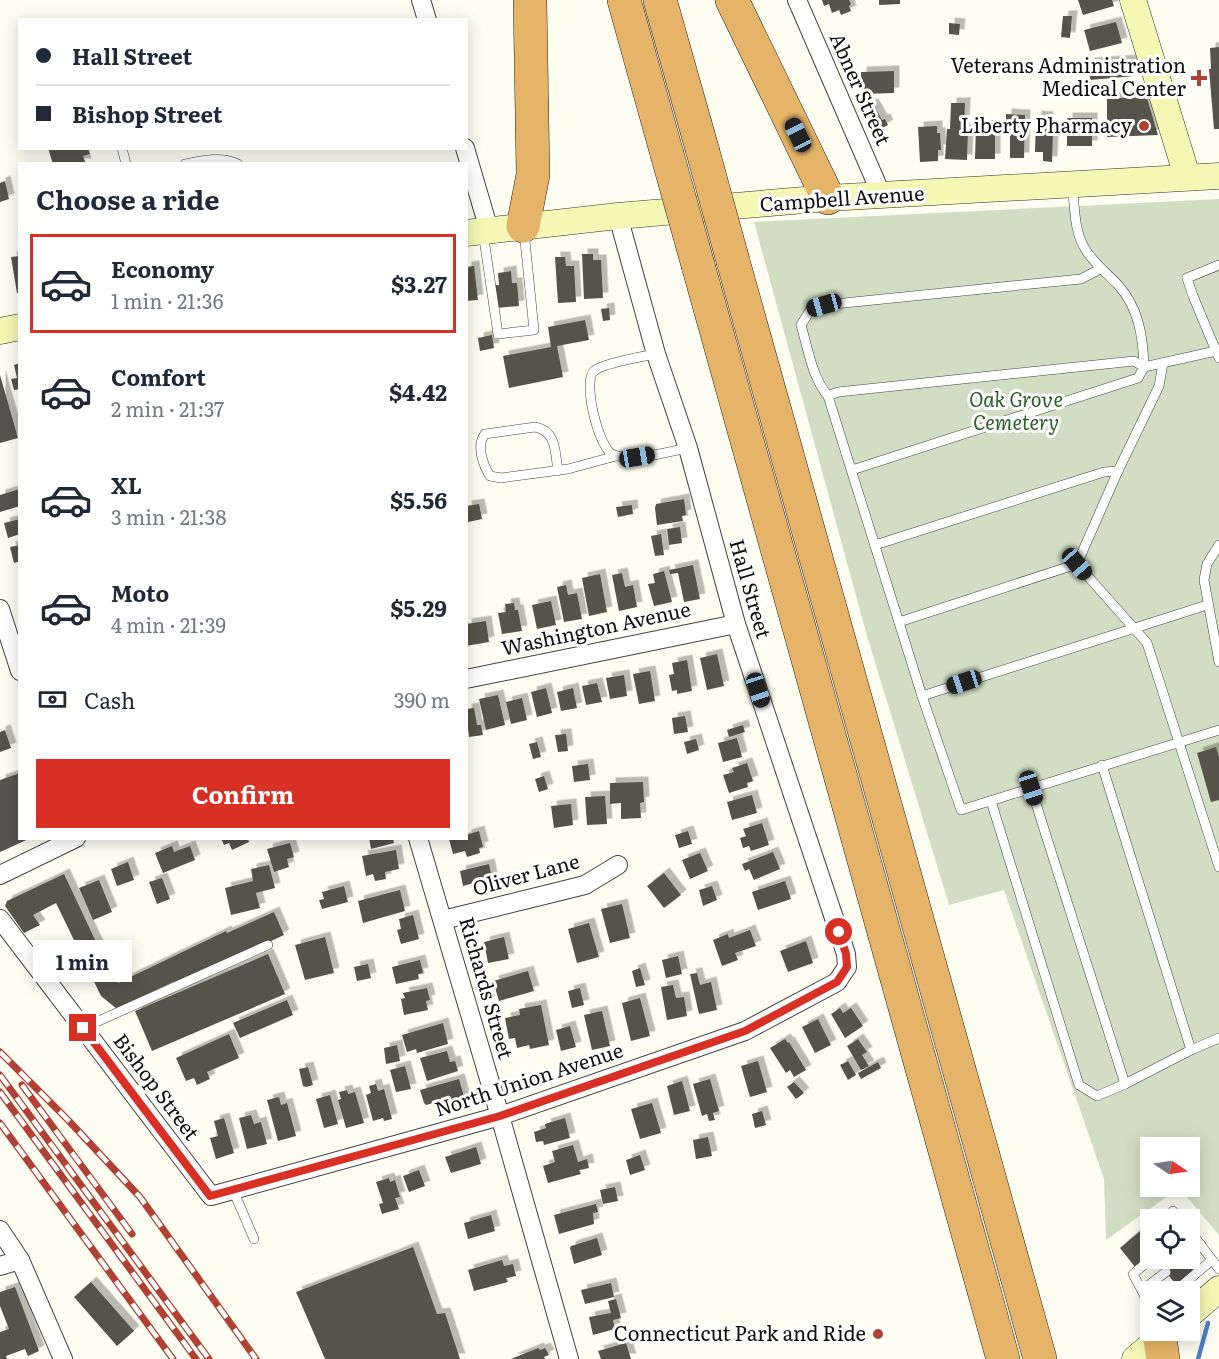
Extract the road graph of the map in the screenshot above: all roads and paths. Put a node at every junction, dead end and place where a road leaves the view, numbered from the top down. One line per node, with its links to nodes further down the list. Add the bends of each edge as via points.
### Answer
1 (421, 0): 8 (street)
2 (530, 0): 19 (highway, via 533,176)
3 (624, 0): 85 (highway, bridge)
4 (660, 0): 86 (highway, bridge)
5 (732, 0): 17 (highway)
6 (797, 0): 16 (street, Abner Street)
7 (1133, 0): 12 (main road)
8 (426, 18)
9 (195, 162): 10 (lane)
10 (234, 162)
11 (468, 166): 15 (street)
12 (1187, 176): 13 (main road, Campbell Avenue); 14 (main road, Campbell Avenue)
13 (1219, 176)
14 (1072, 185): 16 (main road, Campbell Avenue); 22 (lane, via 1080,238)
15 (472, 190): 20 (street)
16 (882, 196): 17 (main road, Campbell Avenue)
17 (828, 198): 18 (main road, Campbell Avenue)
18 (618, 216): 19 (main road, Campbell Avenue); 26 (street, Hall Street)
19 (523, 226): 20 (main road, Campbell Avenue); 20 (lane, via 534,330 498,334)
20 (479, 231)
21 (1219, 265): 25 (lane, via 1187,278)
22 (1100, 268): 28 (lane, via 1119,286 1141,327); 29 (lane, via 1081,279 811,309 801,325 811,363)
23 (18, 327): 24 (main road)
24 (0, 331)
25 (1218, 353): 27 (lane)
26 (656, 354): 30 (street, Hall Street); 31 (lane, via 600,367 591,375 591,400 602,444)
27 (1163, 363): 28 (lane); 34 (lane, via 1159,386)
28 (1144, 367): 29 (lane, via 1134,361); 32 (lane, via 1138,378)
29 (828, 396): 32 (lane)
30 (688, 448): 31 (lane, via 637,457); 41 (street, Hall Street)
31 (616, 456): 33 (lane)
32 (852, 470): 35 (lane)
33 (558, 471): 33 (lane, via 490,476 480,444 482,438 485,434 542,428 552,437)
34 (1118, 471): 35 (lane, via 1104,472); 37 (lane)
35 (875, 545): 40 (lane)
36 (1219, 545): 38 (lane, via 1207,564)
37 (1077, 564): 40 (lane); 42 (lane)
38 (1207, 605): 42 (lane); 43 (lane)
39 (0, 609): 44 (street)
40 (899, 622): 46 (lane)
41 (735, 624): 45 (street, Washington Avenue); 60 (street, Hall Street, via 846,954)
42 (1134, 628): 46 (lane); 48 (lane, via 1147,643)
43 (1219, 662)
44 (18, 665)
45 (468, 679)
46 (921, 696): 51 (lane, via 961,810)
47 (1219, 730): 48 (lane)
48 (1178, 743): 49 (lane); 55 (lane)
49 (1102, 765): 50 (lane); 63 (lane)
50 (1031, 788): 51 (lane); 64 (lane)
51 (991, 801): 64 (lane, via 1079,1085 1097,1096)
52 (71, 840): 56 (street)
53 (419, 840): 58 (street, Richards Street)
54 (618, 865): 58 (street, Oliver Lane, via 585,885)
55 (1219, 867)
56 (0, 875)
57 (0, 919): 61 (street, Bishop Street)
58 (443, 920): 65 (street, Richards Street)
59 (268, 945): 61 (lane)
60 (846, 972): 65 (street, North Union Avenue, via 837,982 745,1031)
61 (83, 1028): 67 (street, Bishop Street)
62 (1219, 1038): 63 (lane)
63 (1191, 1050): 64 (lane)
64 (1125, 1084)
65 (500, 1116): 66 (street, North Union Avenue); 84 (street, Richards Street)
66 (233, 1190): 67 (street, North Union Avenue); 69 (lane)
67 (210, 1196)
68 (0, 1230): 71 (street)
69 (254, 1239)
70 (1201, 1245): 72 (lane)
71 (20, 1260): 73 (street); 83 (street)
72 (1212, 1260): 75 (lane); 78 (lane)
73 (0, 1266)
74 (1140, 1268): 79 (lane, via 1133,1274)
75 (1219, 1269)
76 (1166, 1272): 77 (lane)
77 (1154, 1281)
78 (1186, 1281)
79 (1140, 1286)
80 (1219, 1289): 81 (main road)
81 (1200, 1305)
82 (1162, 1341): 87 (main road)
83 (63, 1359)
84 (569, 1359)
85 (1003, 1359)
86 (1040, 1359)
87 (1135, 1359)

